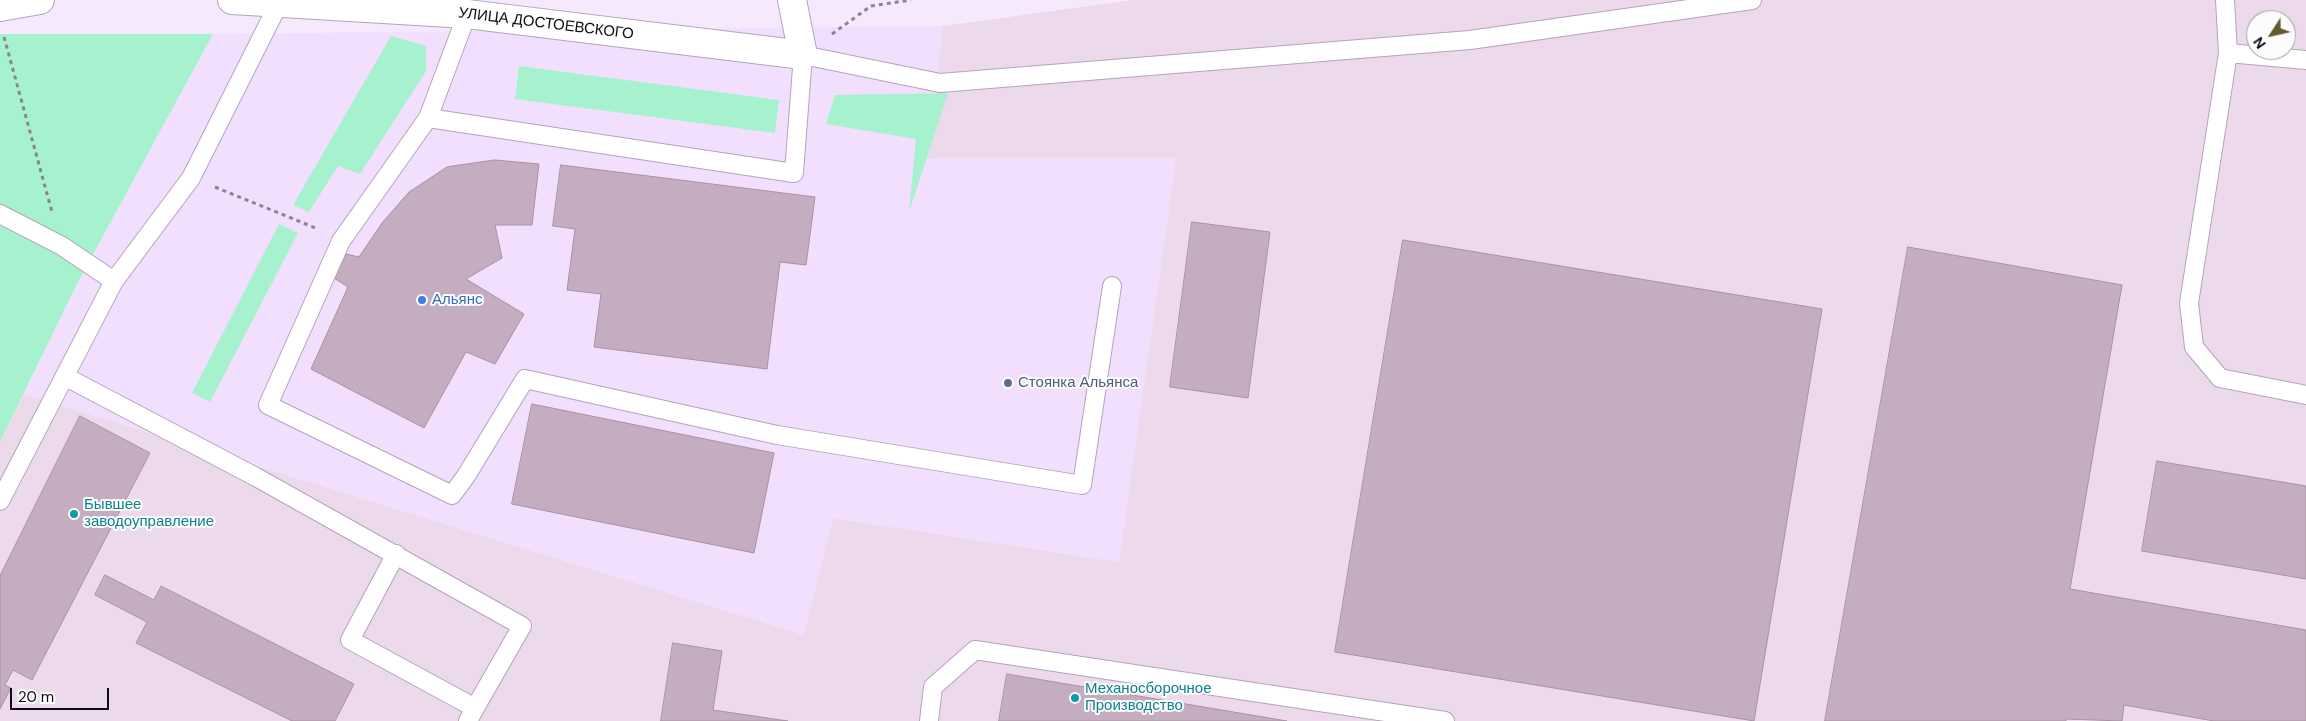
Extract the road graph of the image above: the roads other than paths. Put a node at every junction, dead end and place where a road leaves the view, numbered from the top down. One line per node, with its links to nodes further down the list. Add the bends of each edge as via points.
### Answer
1 (40, 0): 8 (street)
2 (232, 0): 6 (street, УЛИЦА ДОСТОЕВСКОГО)
3 (792, 0): 10 (street)
4 (1752, 0): 10 (lane, via 1470,40 940,84)
5 (2225, 0): 9 (lane)
6 (280, 3): 7 (street, УЛИЦА ДОСТОЕВСКОГО); 14 (lane, via 191,178)
7 (467, 14): 10 (street, УЛИЦА ДОСТОЕВСКОГО); 12 (lane)
8 (1, 20)
9 (2228, 53): 11 (lane); 17 (lane, via 2189,303 2194,348 2220,378)
10 (803, 55): 12 (lane, via 794,173)
11 (2306, 60)
12 (428, 118): 15 (lane, via 341,241 268,405 452,494 526,379 777,435 1082,485)
13 (0, 214): 14 (lane, via 62,246)
14 (114, 281): 16 (lane)
15 (1112, 286)
16 (66, 377): 18 (lane); 19 (lane)
17 (2306, 395)
18 (0, 501)
19 (396, 554): 20 (lane, via 350,640); 20 (lane, via 522,626)
20 (472, 714)
21 (929, 721): 22 (lane, via 933,687 975,650)
22 (1445, 721)

